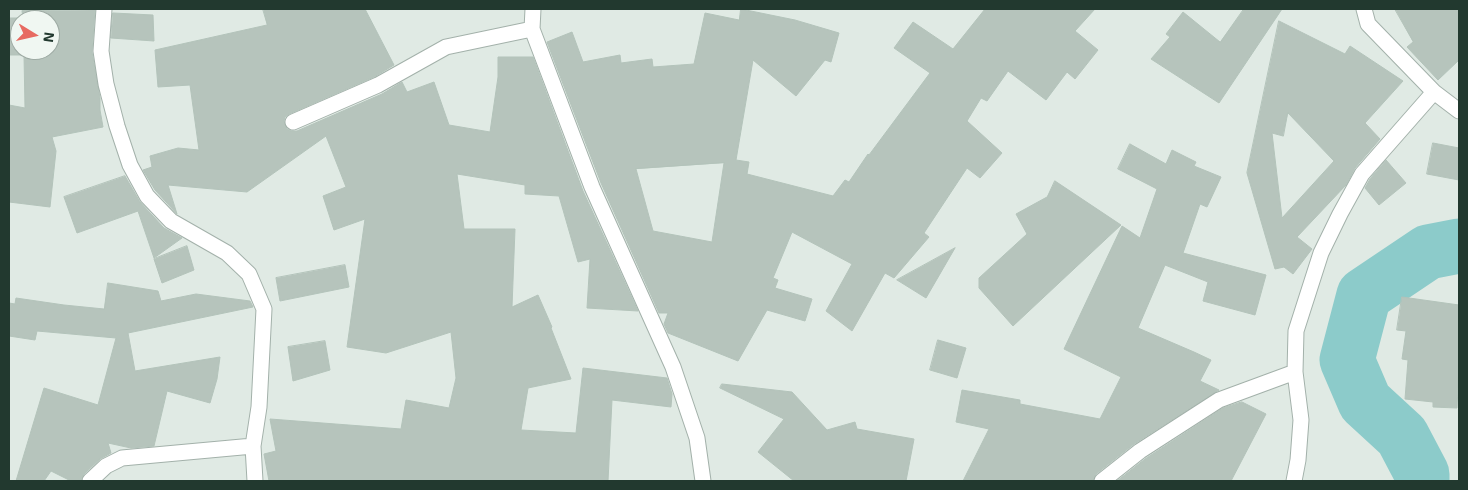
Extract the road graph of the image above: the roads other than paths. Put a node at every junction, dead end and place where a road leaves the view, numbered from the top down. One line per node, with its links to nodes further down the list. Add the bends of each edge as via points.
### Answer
1 (104, 9): 9 (street, via 101,51 106,84 130,165 147,196 171,221 227,253 249,274 264,309 259,407)
2 (533, 9): 4 (street)
3 (1364, 9): 5 (street, via 1368,24)
4 (532, 30): 7 (street, via 446,47 378,85); 12 (street, via 592,187 673,367 697,438)
5 (1434, 92): 6 (street); 8 (street, via 1362,174 1340,214 1321,254 1296,331)
6 (1459, 111)
7 (292, 122)
8 (1295, 372): 13 (street, via 1219,400 1140,451); 14 (street, via 1301,420)
9 (253, 446): 10 (street, via 122,458 106,466); 11 (street)
10 (90, 481)
11 (255, 481)
12 (703, 481)
13 (1102, 481)
14 (1294, 481)

